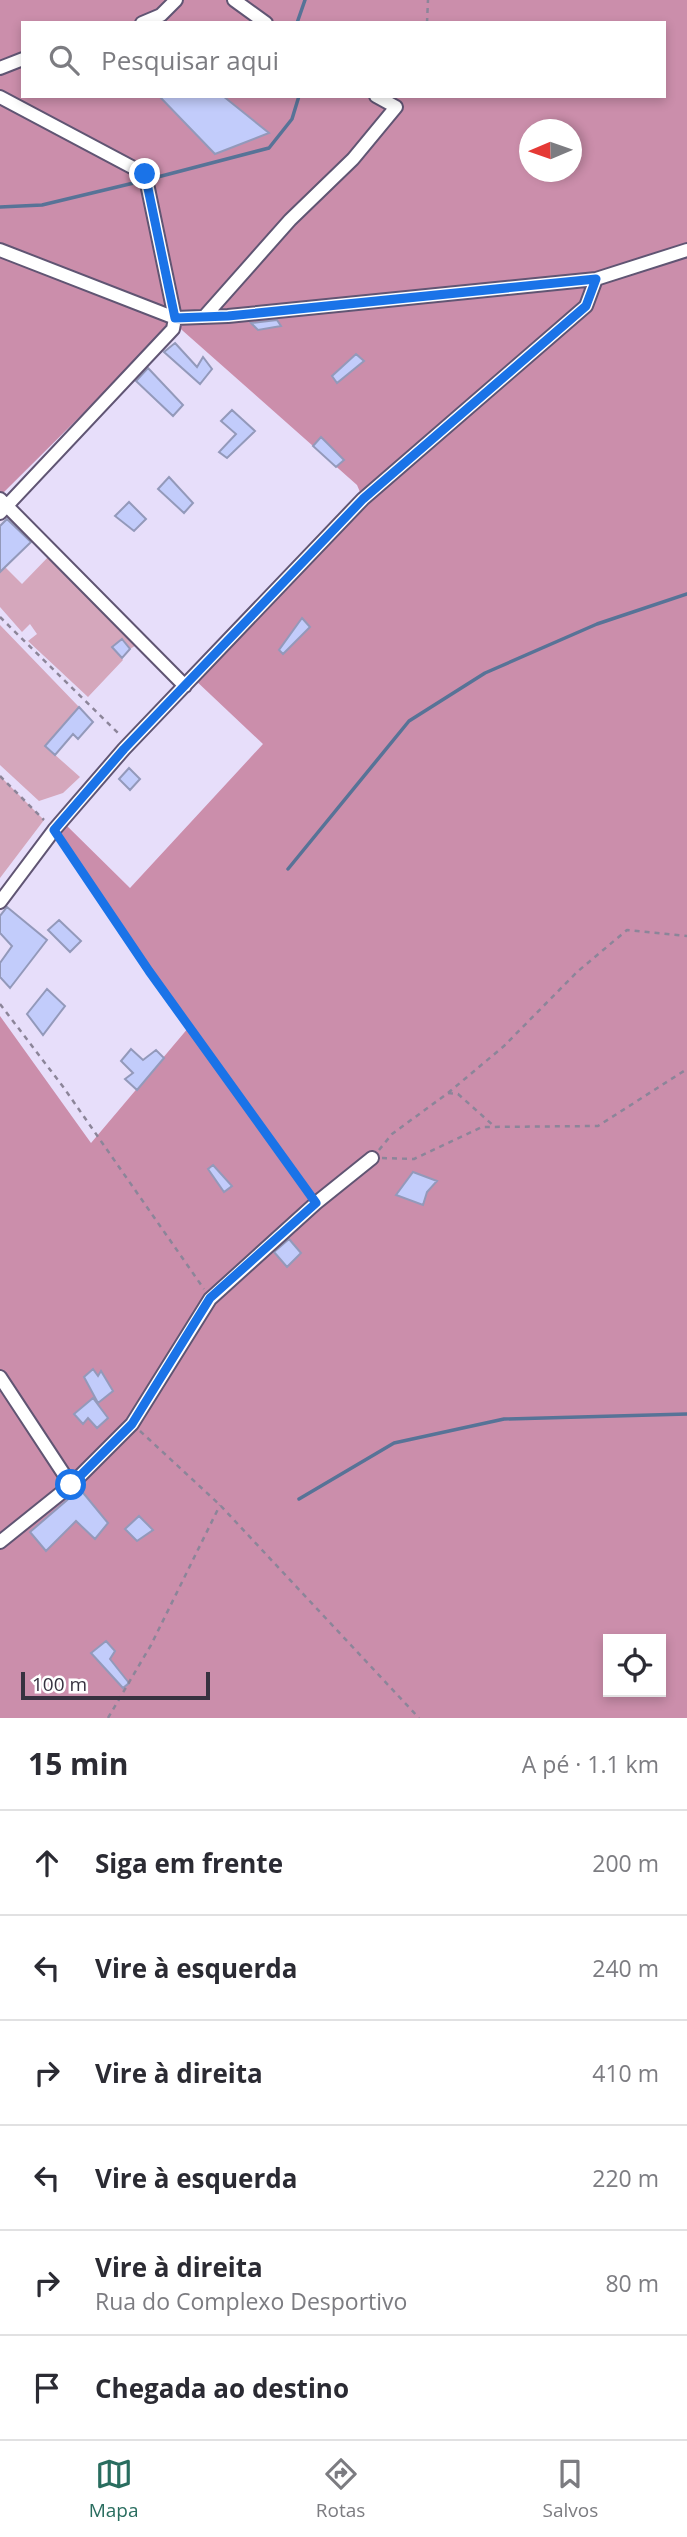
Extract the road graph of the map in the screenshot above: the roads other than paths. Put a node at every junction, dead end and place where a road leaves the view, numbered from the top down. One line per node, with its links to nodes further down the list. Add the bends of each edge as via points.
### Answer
1 (176, 0): 3 (street)
2 (234, 0): 4 (street)
3 (147, 21)
4 (263, 21)
5 (21, 60): 6 (street)
6 (0, 68)
7 (0, 97): 13 (street, via 145,174)
8 (380, 98): 12 (street, via 396,107)
9 (0, 250): 13 (street)
10 (687, 250): 11 (street)
11 (596, 279): 12 (street); 15 (street, via 586,306 363,499)
12 (204, 317): 13 (street)
13 (175, 320): 14 (street, via 173,329)
14 (2, 506): 15 (street)
15 (185, 686): 16 (street, via 54,830)
16 (0, 902)
17 (372, 1158): 19 (street, via 210,1298 132,1424)
18 (0, 1377): 19 (street)
19 (71, 1485): 20 (street)
20 (0, 1542)

